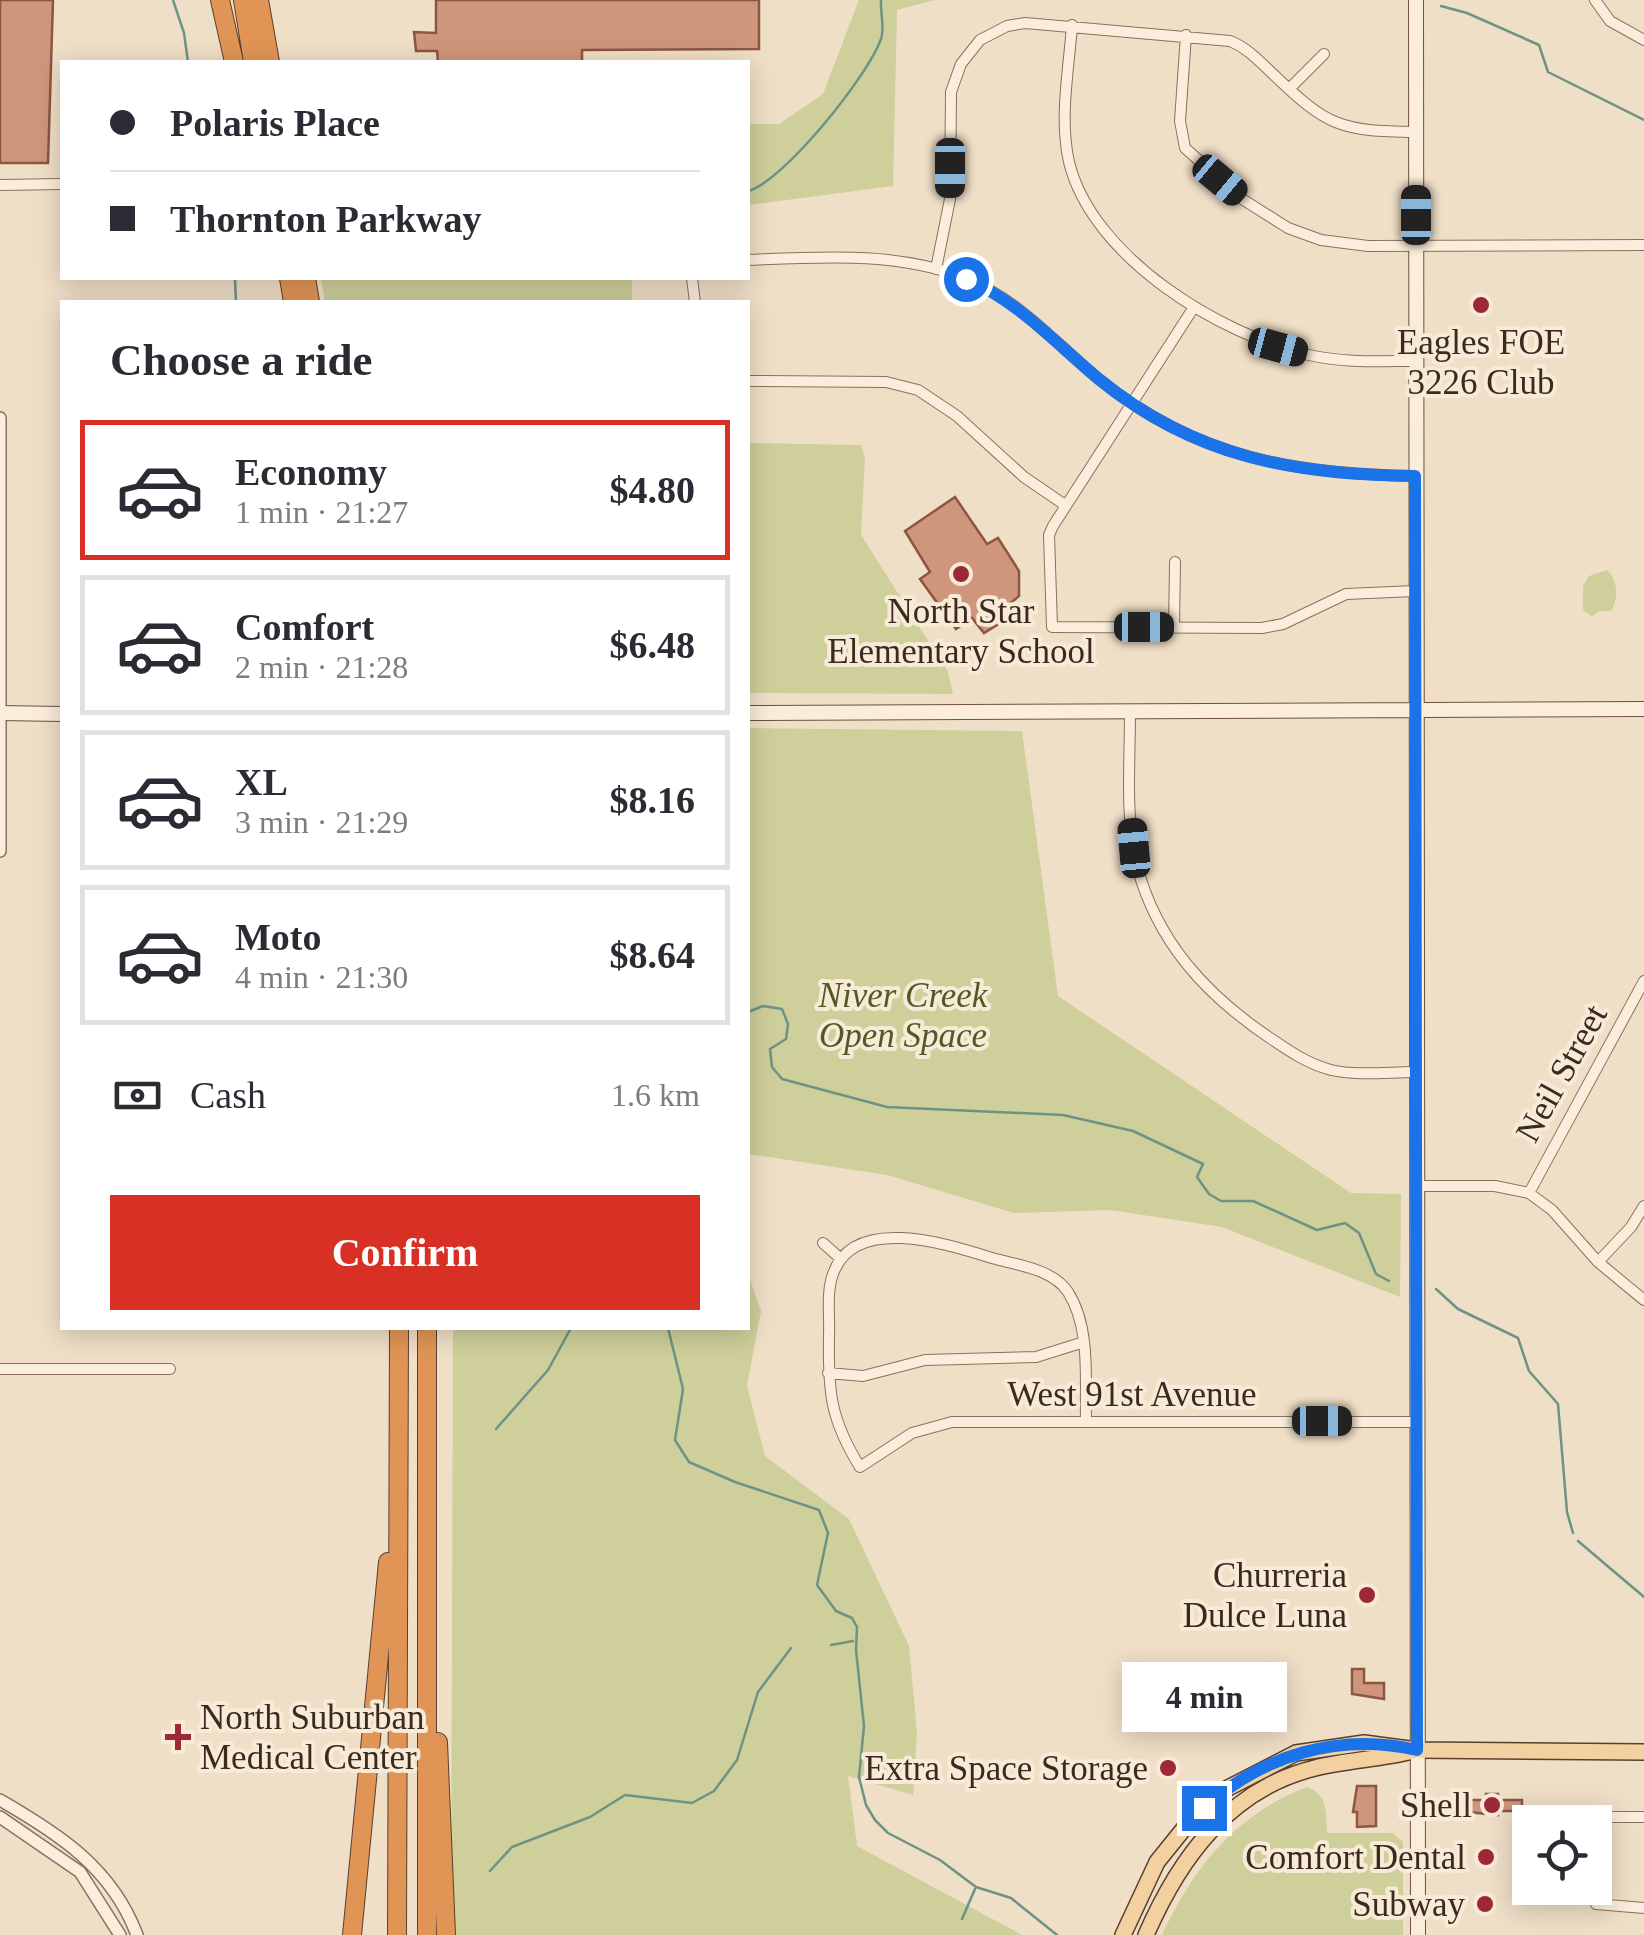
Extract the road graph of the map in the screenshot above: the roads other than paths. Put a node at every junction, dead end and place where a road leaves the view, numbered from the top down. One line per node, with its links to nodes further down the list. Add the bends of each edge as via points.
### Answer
1 (220, 0): 12 (highway)
2 (232, 0): 13 (highway)
3 (243, 0): 14 (highway)
4 (259, 0): 15 (highway)
5 (269, 0): 16 (highway)
6 (1416, 0): 18 (main road)
7 (1595, 0): 10 (street, via 1610,21)
8 (1072, 25): 9 (street); 24 (street, via 1007,26 980,40 960,64 951,92 950,199); 25 (street, via 1065,128 1080,192 1118,243)
9 (1186, 35): 17 (street, via 1234,42); 22 (street, via 1180,134 1198,162 1257,211 1306,236)
10 (1644, 40)
11 (1324, 54): 17 (street)
12 (234, 60)
13 (244, 60)
14 (253, 60)
15 (272, 60)
16 (272, 60)
17 (1289, 89): 18 (street, via 1343,127)
18 (1416, 132): 22 (main road)
19 (60, 184): 20 (street)
20 (0, 185)
21 (1644, 245): 22 (street)
22 (1415, 246): 26 (main road)
23 (750, 260): 24 (street, via 881,260)
24 (936, 269): 28 (street, via 1006,299)
25 (1194, 308): 26 (street, via 1254,339 1312,356); 28 (street)
26 (1415, 361): 30 (main road)
27 (750, 381): 31 (street, via 886,382 918,390)
28 (1131, 404): 30 (street, via 1198,440 1274,465); 31 (street)
29 (0, 418): 37 (street)
30 (1415, 476): 33 (main road)
31 (1065, 505): 34 (street, via 1049,534 1052,627)
32 (1174, 562): 34 (street)
33 (1414, 592): 34 (street, via 1356,592 1262,628); 36 (main road)
34 (1174, 628)
35 (1644, 709): 36 (main road)
36 (1414, 711): 39 (main road); 43 (main road)
37 (1, 713): 40 (main road); 41 (street)
38 (750, 713): 39 (main road)
39 (1130, 713): 43 (street, via 1134,848 1152,909 1181,960 1236,1015 1300,1058 1336,1071)
40 (60, 714)
41 (0, 851)
42 (1644, 981): 45 (street, Neil Street)
43 (1415, 1072): 44 (main road)
44 (1416, 1186): 45 (street); 59 (main road)
45 (1529, 1193): 49 (street)
46 (1644, 1206): 49 (street)
47 (823, 1244): 48 (street)
48 (841, 1260): 54 (street, via 864,1243 890,1238 938,1242 1034,1270 1066,1289); 57 (street, via 831,1282)
49 (1598, 1262): 50 (street)
50 (1644, 1300)
51 (399, 1330): 60 (highway)
52 (418, 1330): 76 (highway)
53 (428, 1330): 62 (highway)
54 (1084, 1342): 57 (street, via 1036,1357 925,1360 863,1376); 58 (street)
55 (0, 1369): 56 (street)
56 (170, 1370)
57 (828, 1374): 58 (street, West 91st Avenue, via 830,1408 860,1467 940,1423)
58 (1086, 1420): 59 (street, West 91st Avenue)
59 (1416, 1422): 63 (main road)
60 (398, 1437): 61 (highway); 73 (highway)
61 (397, 1625): 74 (highway); 75 (highway, via 406,1719)
62 (429, 1633): 77 (highway); 78 (highway, via 436,1658)
63 (1417, 1750): 64 (main road); 79 (main road, via 1385,1743 1333,1746 1244,1778 1169,1845); 80 (main road, via 1313,1768 1257,1793 1193,1850); 81 (main road)
64 (1644, 1752)
65 (0, 1800): 72 (street, via 63,1837 94,1865)
66 (0, 1817): 71 (street, via 80,1872)
67 (1612, 1817): 68 (street)
68 (1644, 1817)
69 (1608, 1905): 70 (street)
70 (1644, 1908)
71 (120, 1935)
72 (137, 1935)
73 (352, 1935)
74 (397, 1935)
75 (408, 1935)
76 (416, 1935)
77 (427, 1935)
78 (446, 1935)
79 (1122, 1935)
80 (1146, 1935)
81 (1418, 1935)

